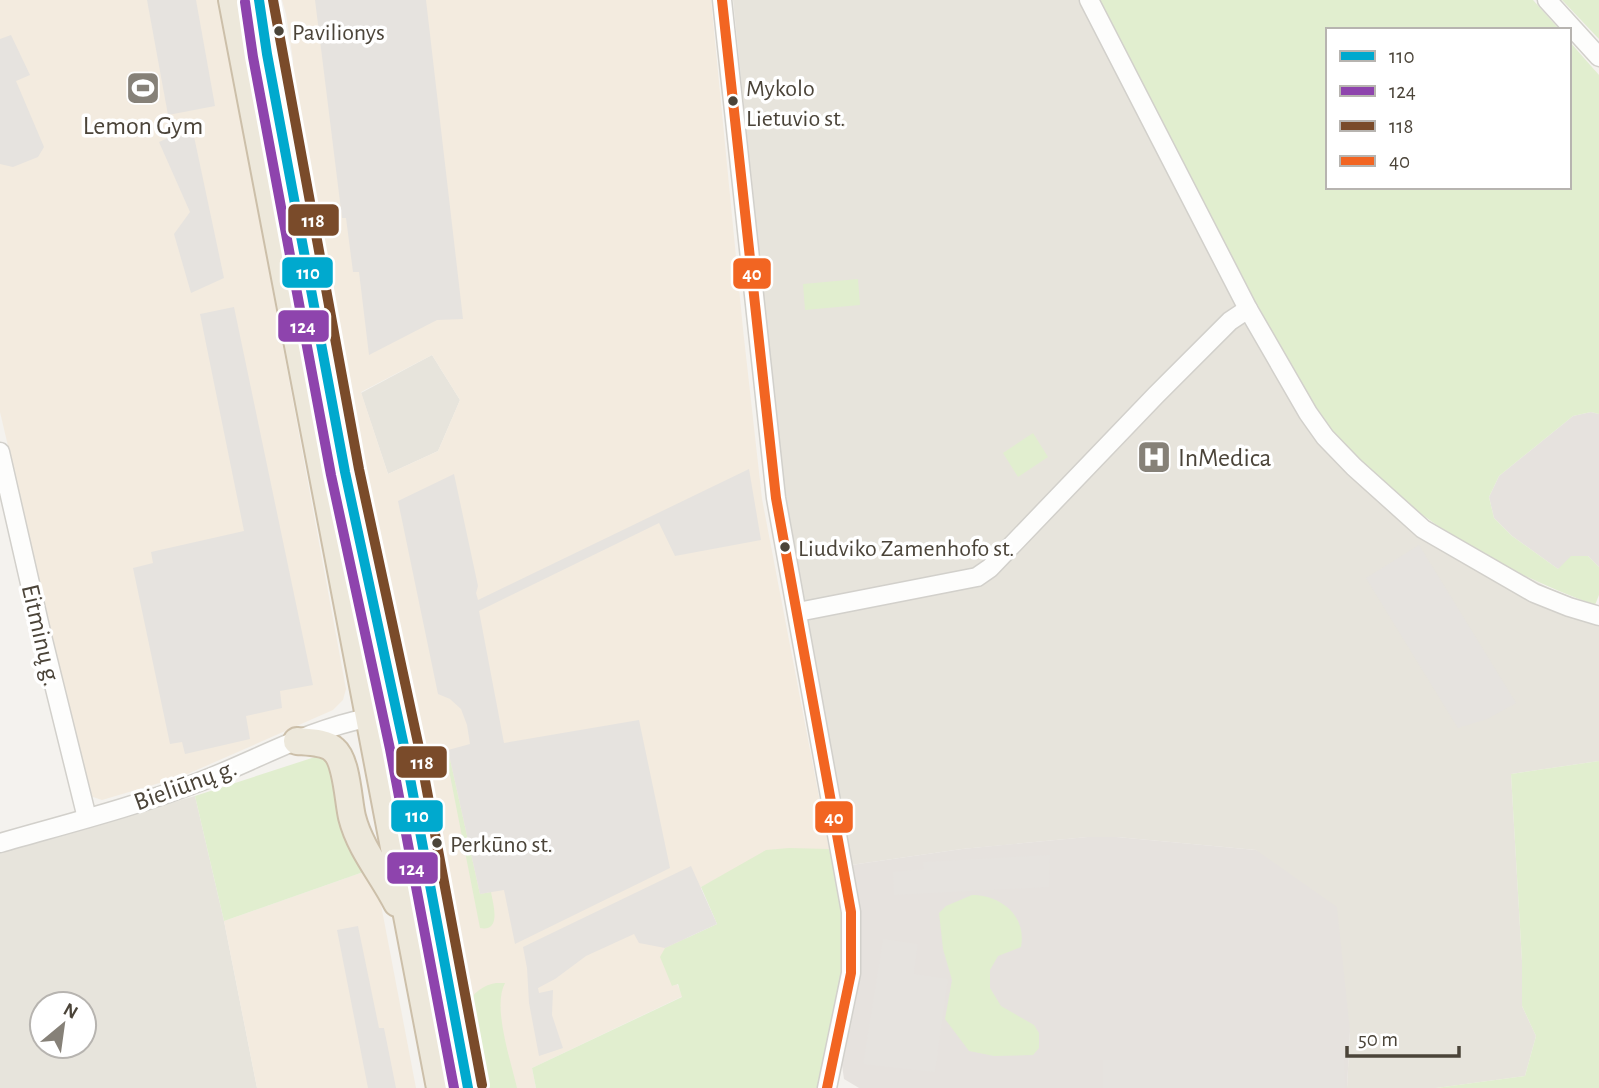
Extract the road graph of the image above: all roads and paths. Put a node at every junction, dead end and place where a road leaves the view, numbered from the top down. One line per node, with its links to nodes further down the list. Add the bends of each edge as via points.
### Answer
1 (232, 0): 12 (highway)
2 (259, 0): 11 (highway, via 345,472)
3 (722, 0): 9 (street, via 770,451)
4 (1088, 0): 7 (street)
5 (1547, 0): 6 (street)
6 (1599, 57)
7 (1248, 309): 9 (street, via 1230,321 977,578); 10 (street, via 1325,437 1423,529 1534,593)
8 (0, 452): 14 (street, Eitminų g.)
9 (798, 612): 19 (street, via 851,912 851,973)
10 (1599, 616)
11 (395, 701): 12 (highway); 18 (highway)
12 (368, 718): 13 (street, Bieliūnų g., via 342,722); 16 (highway)
13 (298, 741): 14 (street, Bieliūnų g., via 198,783); 16 (highway, via 335,750 359,836)
14 (87, 818): 15 (street, Bieliūnų g.)
15 (0, 843)
16 (409, 927): 17 (highway)
17 (440, 1088)
18 (468, 1088)
19 (827, 1088)

